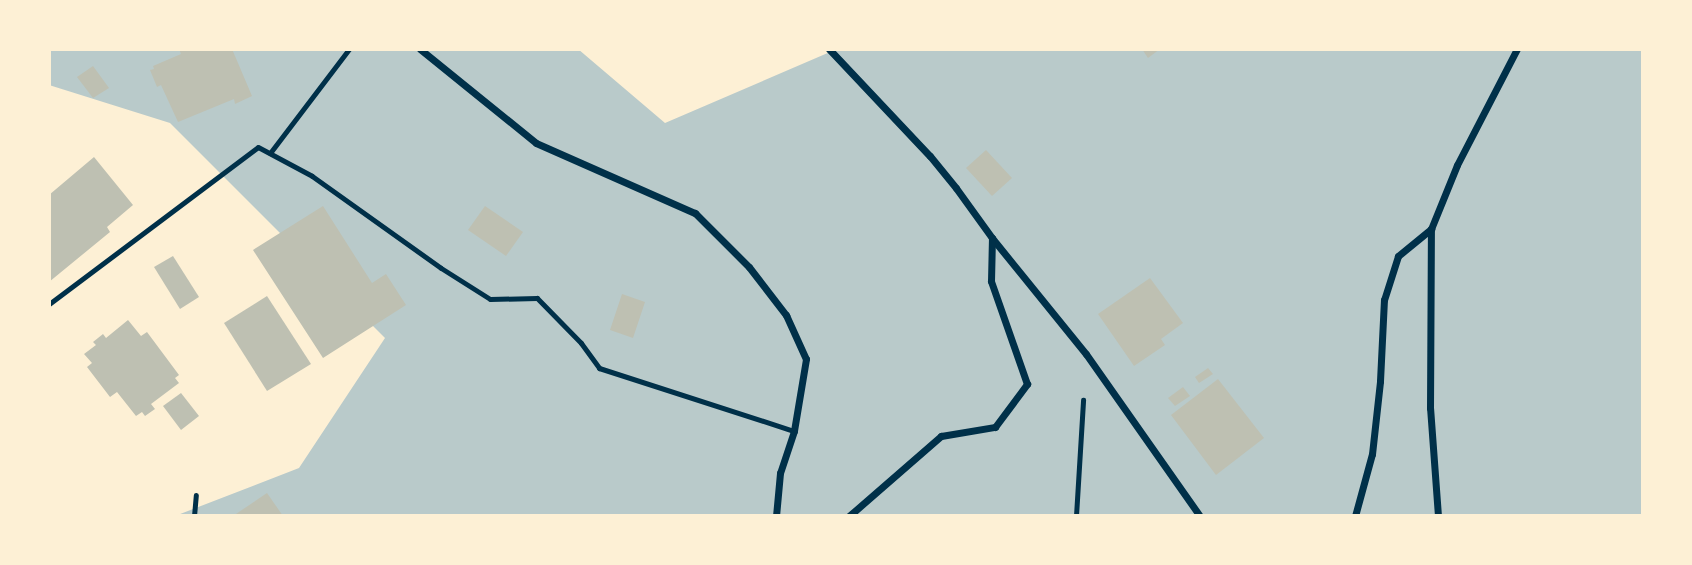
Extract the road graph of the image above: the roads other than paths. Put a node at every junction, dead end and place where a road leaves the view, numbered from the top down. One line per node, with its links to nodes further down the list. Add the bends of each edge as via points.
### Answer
1 (349, 49): 5 (lane)
2 (420, 49): 9 (street, via 537,143 695,213 749,267 786,315 806,359)
3 (829, 49): 7 (street, via 930,156)
4 (1517, 49): 6 (street, via 1457,165)
5 (270, 153): 8 (lane, via 258,147); 9 (lane, via 312,176 490,299 537,298 599,368)
6 (1432, 229): 15 (street, via 1398,256 1384,300 1372,454); 16 (street, via 1430,408)
7 (992, 238): 13 (street, via 991,281 1027,384 995,427 941,436); 14 (street, via 1086,354)
8 (49, 304)
9 (794, 431): 12 (street, via 780,473)
10 (196, 495): 11 (lane)
11 (194, 516)
12 (776, 516)
13 (849, 516)
14 (1200, 516)
15 (1355, 516)
16 (1438, 516)

